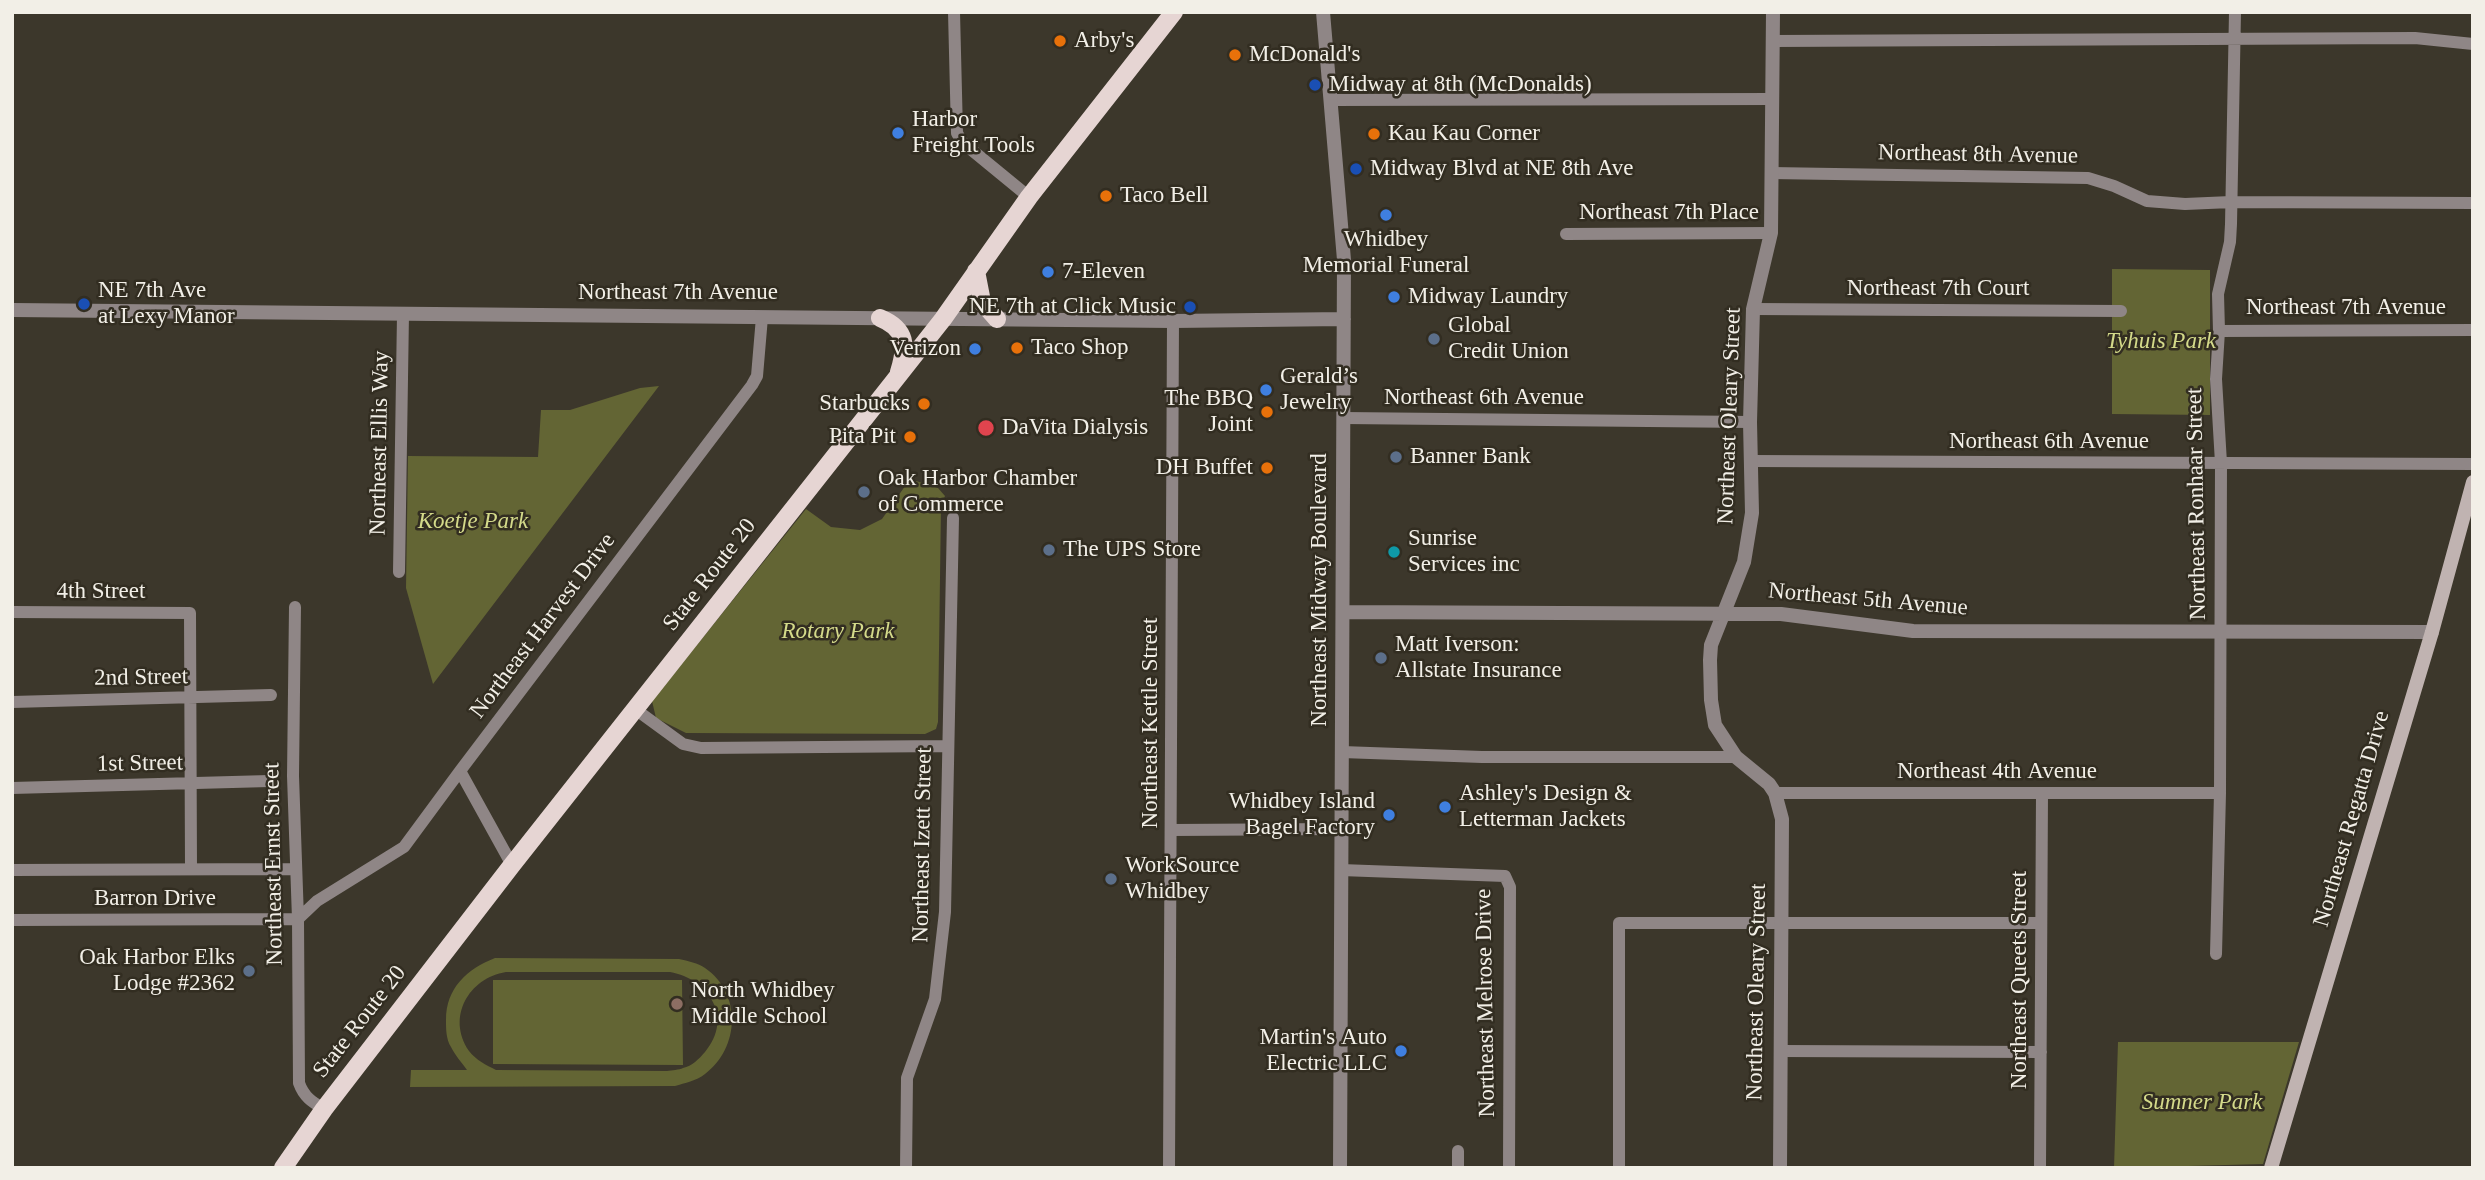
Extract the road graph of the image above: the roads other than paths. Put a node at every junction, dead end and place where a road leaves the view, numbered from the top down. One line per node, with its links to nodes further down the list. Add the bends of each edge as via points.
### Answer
1 (954, 12): 12 (street, via 957,133)
2 (1174, 12): 12 (main road, State Route 20)
3 (1323, 12): 10 (street, Northeast Midway Boulevard)
4 (1773, 12): 7 (street, Northeast Oleary Street)
5 (2235, 12): 6 (street, Northeast Ronhaar Street)
6 (2235, 40): 7 (street); 8 (street, via 2415,38); 13 (street, Northeast Ronhaar Street)
7 (1773, 41): 9 (street, Northeast Oleary Street)
8 (2473, 44)
9 (1773, 99): 10 (street); 11 (street, Northeast Oleary Street)
10 (1330, 100): 25 (street, Northeast Midway Boulevard, via 1344,260)
11 (1771, 173): 13 (street, Northeast 8th Avenue, via 2088,178 2147,201); 15 (street, Northeast Oleary Street)
12 (1029, 197): 17 (main road, State Route 20)
13 (2231, 202): 14 (street, Northeast 8th Avenue); 29 (street, Northeast Ronhaar Street, via 2230,242 2218,294)
14 (2473, 203)
15 (1771, 233): 16 (street, Northeast 7th Place); 18 (street, Northeast Oleary Street)
16 (1566, 234)
17 (976, 271): 24 (main road, State Route 20); 26 (main road, via 982,302)
18 (1753, 309): 20 (street, Northeast 7th Court); 32 (street, Northeast Oleary Street)
19 (12, 310): 21 (street, Northeast 7th Avenue)
20 (2121, 311)
21 (403, 314): 22 (street, Northeast 7th Avenue); 38 (street, Northeast Ellis Way)
22 (762, 317): 23 (street, Northeast 7th Avenue); 52 (street, Northeast Harvest Drive, via 757,376 752,385)
23 (880, 318): 24 (street, Northeast 7th Avenue); 30 (main road, via 899,329 902,336)
24 (943, 319): 26 (street, Northeast 7th Avenue); 30 (main road, State Route 20)
25 (1344, 319): 27 (street, Northeast 7th Avenue); 31 (street, Northeast Midway Boulevard)
26 (997, 320): 27 (street, Northeast 7th Avenue)
27 (1173, 321): 60 (street, Northeast Kettle Street)
28 (2473, 330): 29 (street, Northeast 7th Avenue)
29 (2219, 331): 34 (street, Northeast Ronhaar Street, via 2216,379)
30 (899, 374): 48 (main road, State Route 20)
31 (1343, 418): 32 (street, Northeast 6th Avenue); 41 (street, Northeast Midway Boulevard)
32 (1751, 422): 33 (street, Northeast Oleary Street)
33 (1751, 461): 34 (street, Northeast 6th Avenue); 42 (street, Northeast Oleary Street, via 1749,538)
34 (2221, 463): 35 (street, Northeast 6th Avenue); 44 (street, Northeast Ronhaar Street)
35 (2473, 464)
36 (2473, 482): 43 (main road, Northeast Regatta Drive)
37 (953, 518): 49 (street, Northeast Izett Street)
38 (399, 572)
39 (295, 607): 63 (street, Northeast Ernst Street)
40 (12, 612): 46 (street, 4th Street, via 190,613)
41 (1343, 612): 42 (street, Northeast 5th Avenue); 50 (street, Northeast Midway Boulevard)
42 (1723, 613): 44 (street, Northeast 5th Avenue, via 1780,614 1913,631); 51 (street, Northeast Oleary Street, via 1711,645 1712,712 1719,734)
43 (2432, 632): 44 (street, Northeast 5th Avenue); 84 (main road, Northeast Regatta Drive)
44 (2220, 633): 58 (street, Northeast Ronhaar Street)
45 (271, 695): 46 (street, 2nd Street)
46 (190, 698): 47 (street, 2nd Street); 54 (street)
47 (12, 702)
48 (635, 709): 49 (street, via 684,744 701,748); 61 (main road, State Route 20)
49 (947, 746): 76 (street, Northeast Izett Street, via 942,950 935,999 907,1078)
50 (1342, 752): 51 (street); 59 (street, Northeast Midway Boulevard)
51 (1736, 757): 56 (street, Northeast Oleary Street)
52 (460, 771): 61 (street); 66 (street, Northeast Harvest Drive, via 404,847 317,901)
53 (269, 781): 54 (street, 1st Street)
54 (190, 784): 55 (street, 1st Street); 62 (street)
55 (12, 788)
56 (1775, 793): 57 (street, Northeast 4th Avenue); 68 (street, Northeast Oleary Street, via 1782,819)
57 (2042, 793): 58 (street, Northeast 4th Avenue); 69 (street, Northeast Queets Street)
58 (2220, 793): 70 (street, Northeast Ronhaar Street)
59 (1341, 829): 60 (street); 65 (street, Northeast Midway Boulevard)
60 (1171, 830): 77 (street, Northeast Kettle Street)
61 (512, 865): 73 (main road, State Route 20)
62 (191, 869): 63 (street); 64 (street)
63 (296, 869): 66 (street, Northeast Ernst Street)
64 (12, 870)
65 (1341, 870): 78 (street, Northeast Midway Boulevard); 80 (street, Northeast Melrose Drive, via 1505,876 1510,887)
66 (298, 919): 67 (street, Barron Drive); 73 (street, Northeast Ernst Street, via 299,1083 303,1094)
67 (12, 920)
68 (1781, 921): 69 (street); 71 (street, Northeast Oleary Street); 81 (street, via 1619,923)
69 (2042, 923): 72 (street, Northeast Queets Street)
70 (2216, 954)
71 (1780, 1051): 72 (street); 82 (street, Northeast Oleary Street)
72 (2041, 1052): 83 (street, Northeast Queets Street)
73 (324, 1109): 75 (main road, State Route 20)
74 (1458, 1151): 79 (street)
75 (283, 1168)
76 (905, 1168)
77 (1169, 1168)
78 (1340, 1168)
79 (1458, 1168)
80 (1509, 1168)
81 (1619, 1168)
82 (1780, 1168)
83 (2040, 1168)
84 (2271, 1168)

